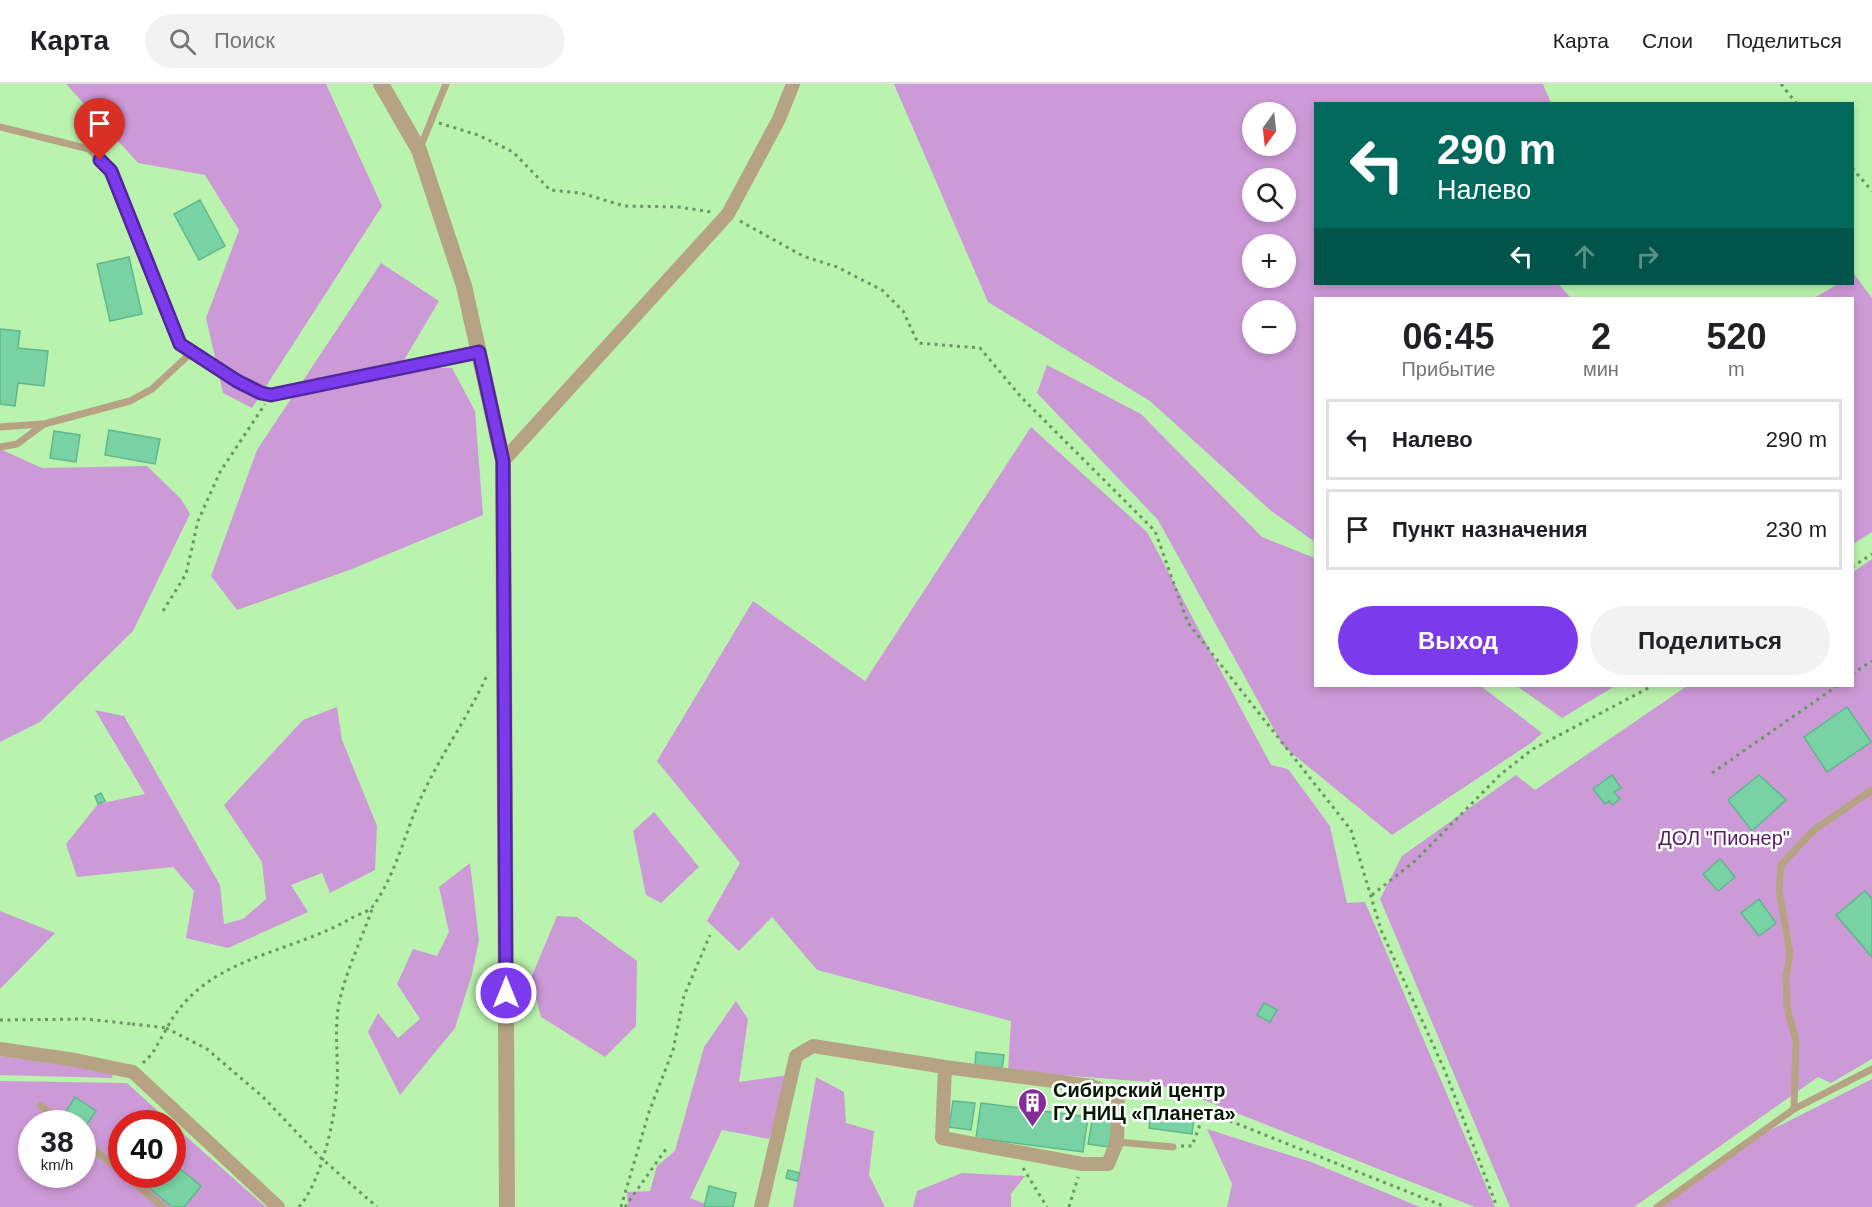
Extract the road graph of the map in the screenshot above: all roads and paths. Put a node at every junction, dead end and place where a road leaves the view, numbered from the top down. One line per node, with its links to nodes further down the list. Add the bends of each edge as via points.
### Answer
1 (381, 84): 8 (street)
2 (446, 84): 6 (lane)
3 (793, 84): 11 (street)
4 (1781, 84): 5 (path)
5 (1795, 102)
6 (432, 120): 8 (lane); 11 (path, via 513,152 550,190 581,193 624,206 679,207)
7 (0, 127): 12 (lane, via 89,149 111,171 180,344)
8 (419, 150): 13 (street, via 464,286)
9 (1854, 170): 10 (path)
10 (1872, 191)
11 (728, 214): 18 (street); 29 (path, via 803,256 837,267 882,290 903,311 918,343 980,348 1021,397 1155,531 1188,623 1351,830)
12 (192, 352): 14 (lane, via 237,381); 15 (lane, via 152,389 130,402)
13 (479, 352): 14 (lane); 18 (street)
14 (271, 395): 21 (path, via 220,472 198,521 186,574)
15 (44, 424): 16 (lane); 17 (lane, via 17,444)
16 (0, 428)
17 (0, 447)
18 (503, 461): 55 (street)
19 (1872, 554): 20 (path)
20 (1854, 566)
21 (163, 611)
22 (1872, 661): 24 (path)
23 (492, 664): 30 (path, via 469,712 442,754 396,864)
24 (1854, 674)
25 (1650, 687): 29 (path, via 1533,749 1501,774 1415,861)
26 (1836, 687): 27 (path)
27 (1712, 773)
28 (1872, 790): 41 (lane, via 1814,830 1781,865 1779,890 1790,954 1787,1007 1796,1041)
29 (1372, 895): 61 (path, via 1381,930 1445,1071)
30 (373, 907): 34 (path, via 331,931 262,953 212,977 176,1010); 47 (path, via 340,999 335,1036 337,1087)
31 (710, 935): 56 (path, via 684,996 674,1050 649,1112)
32 (0, 1020): 34 (path, via 85,1019)
33 (132, 1024): 34 (path)
34 (167, 1028): 38 (path, via 153,1054); 47 (path, via 207,1049 263,1097)
35 (0, 1049): 38 (street)
36 (945, 1067): 42 (street, via 1092,1086 1118,1096); 46 (street, via 942,1138); 57 (street, via 813,1046 796,1056)
37 (1872, 1069): 41 (lane)
38 (134, 1072): 52 (street)
39 (40, 1105): 40 (lane)
40 (46, 1110)
41 (1794, 1110): 62 (lane)
42 (1117, 1142): 43 (lane); 49 (street, via 1108,1164)
43 (1173, 1147): 60 (path, via 1192,1146 1205,1111)
44 (666, 1149): 56 (path)
45 (96, 1151): 48 (lane)
46 (1013, 1152): 49 (street); 58 (path)
47 (321, 1158): 53 (path, via 309,1194); 54 (path)
48 (108, 1161)
49 (1082, 1164): 59 (path)
50 (141, 1188): 51 (lane)
51 (163, 1207)
52 (278, 1207)
53 (299, 1207)
54 (377, 1207)
55 (507, 1207)
56 (623, 1207)
57 (761, 1207)
58 (1047, 1207)
59 (1069, 1207)
60 (1446, 1207)
61 (1497, 1207)
62 (1657, 1207)

